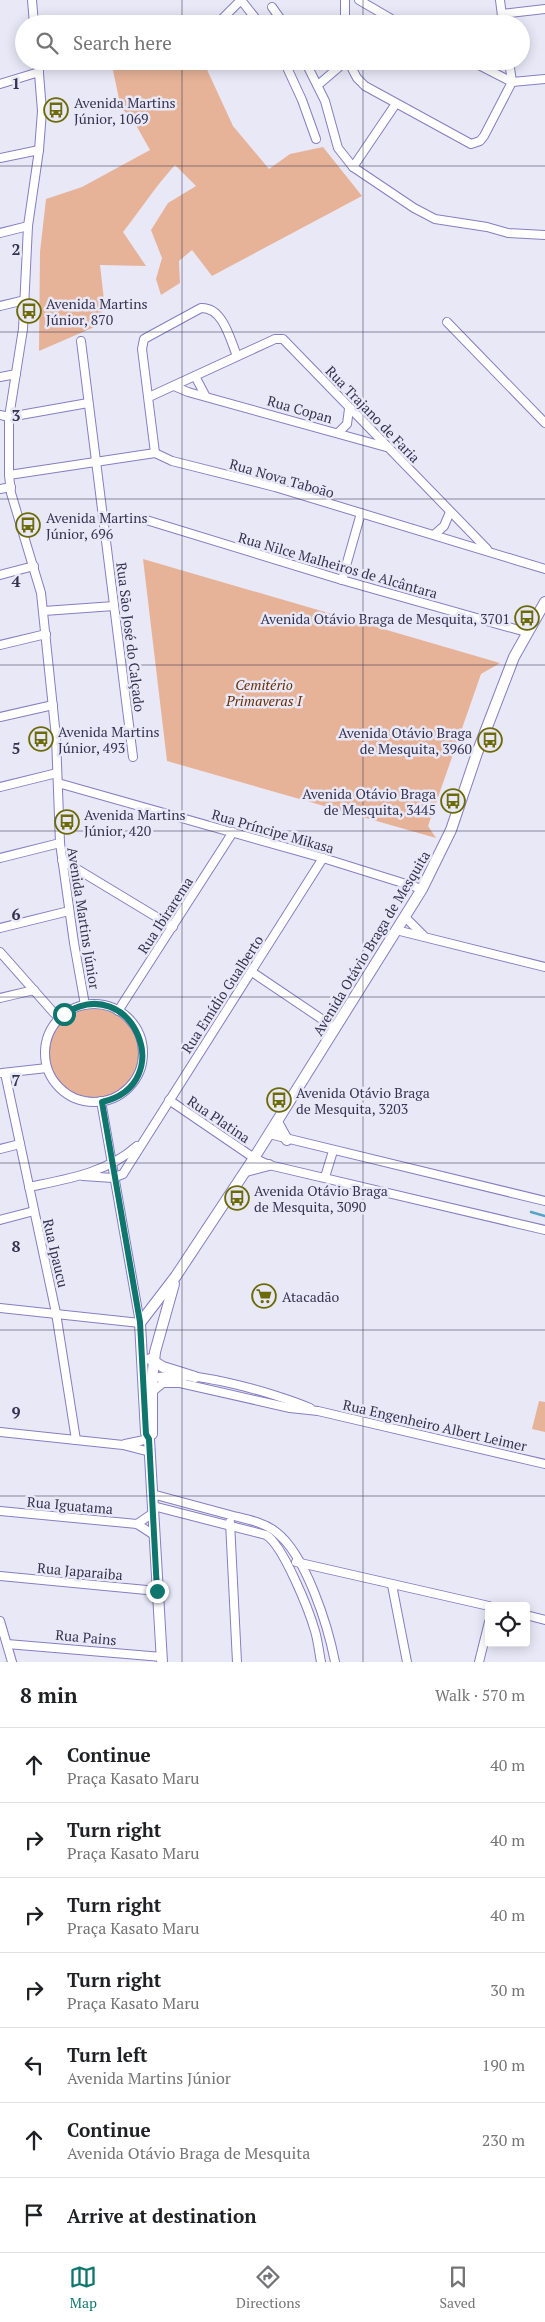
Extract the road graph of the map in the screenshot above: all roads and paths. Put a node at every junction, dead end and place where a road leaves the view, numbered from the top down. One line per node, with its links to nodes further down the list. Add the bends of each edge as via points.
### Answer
1 (32, 0): 9 (street)
2 (241, 0): 10 (street); 11 (street)
3 (346, 0): 13 (street)
4 (359, 0): 14 (street)
5 (500, 0): 8 (street)
6 (272, 6): 12 (street)
7 (545, 9): 8 (street)
8 (502, 14)
9 (33, 15)
10 (226, 15)
11 (253, 15)
12 (278, 15)
13 (345, 15)
14 (385, 15)
15 (288, 70): 27 (street)
16 (310, 70): 25 (street)
17 (336, 70): 25 (street)
18 (352, 70): 26 (street, via 365,86)
19 (489, 70): 23 (street)
20 (510, 70): 23 (street)
21 (39, 72): 24 (street); 28 (street, Avenida Martins Júnior)
22 (545, 79): 23 (street)
23 (512, 82): 26 (street, via 484,136 475,143 465,142)
24 (0, 84)
25 (318, 85): 30 (street, via 338,148)
26 (395, 105): 30 (street)
27 (316, 139)
28 (40, 150): 29 (street); 31 (street, Avenida Martins Júnior)
29 (0, 158)
30 (353, 167): 33 (street, via 435,219 508,233)
31 (28, 226): 32 (street); 34 (street, Avenida Martins Júnior)
32 (0, 233)
33 (545, 235)
34 (25, 300): 35 (street); 39 (street, Avenida Martins Júnior)
35 (0, 306)
36 (447, 322): 49 (street)
37 (81, 341): 45 (street, Rua São José do Calçado)
38 (237, 356): 40 (street); 44 (street, via 220,317 214,310 201,308 144,339 142,350); 46 (street, Rua Trajano de Faria, via 275,338 283,339)
39 (16, 374): 41 (street); 48 (street, Avenida Martins Júnior)
40 (194, 376): 42 (street); 43 (street)
41 (0, 377)
42 (174, 386): 43 (street, Rua Copan); 44 (street)
43 (205, 394): 50 (street, Rua Copan)
44 (149, 397): 52 (street)
45 (88, 403): 48 (street); 53 (street, Rua São José do Calçado)
46 (349, 409): 50 (street, via 347,424); 51 (street, Rua Trajano de Faria)
47 (0, 415): 48 (street)
48 (9, 417): 54 (street, Avenida Martins Júnior)
49 (545, 422)
50 (338, 433): 51 (street, Rua Copan)
51 (388, 448): 57 (street, Rua Trajano de Faria)
52 (155, 453): 53 (street); 58 (street, Rua Nova Taboão, via 172,462)
53 (97, 461): 54 (street); 67 (street, Rua São José do Calçado)
54 (9, 475): 55 (street, Avenida Martins Júnior)
55 (11, 487): 56 (street); 62 (street, Avenida Martins Júnior)
56 (0, 489)
57 (450, 512): 60 (street, via 444,526); 61 (street, Rua Trajano de Faria)
58 (361, 513): 60 (street, Rua Nova Taboão); 65 (street)
59 (144, 520): 65 (street, Rua Nilce Malheiros de Alcântara)
60 (435, 534): 61 (street, Rua Nova Taboão)
61 (490, 552): 63 (street, Rua Nova Taboão)
62 (34, 566): 64 (street); 68 (street, Avenida Martins Júnior)
63 (545, 568)
64 (0, 574)
65 (342, 580): 69 (street, Rua Nilce Malheiros de Alcântara)
66 (545, 602): 69 (main road, Avenida Otávio Braga de Mesquita)
67 (114, 606): 68 (street); 74 (street, Rua São José do Calçado)
68 (44, 611): 70 (street, Avenida Martins Júnior)
69 (526, 632): 83 (main road, Avenida Otávio Braga de Mesquita, via 504,682 451,830)
70 (46, 634): 71 (street); 72 (street, Avenida Martins Júnior)
71 (0, 645)
72 (53, 705): 73 (street); 75 (street, Avenida Martins Júnior)
73 (0, 717)
74 (133, 757)
75 (57, 773): 76 (street, Avenida Martins Júnior); 77 (street)
76 (58, 784): 78 (street, Rua Príncipe Mikasa); 79 (street, Avenida Martins Júnior)
77 (0, 787)
78 (233, 832): 81 (street, Rua Príncipe Mikasa); 87 (street, Rua Ibirarema)
79 (60, 844): 80 (street); 82 (street, Avenida Martins Júnior)
80 (0, 858)
81 (323, 858): 83 (street, Rua Príncipe Mikasa); 92 (street, Rua Emídio Gualberto)
82 (62, 860): 84 (street, Avenida Martins Júnior); 87 (street)
83 (422, 889): 85 (main road, Avenida Otávio Braga de Mesquita)
84 (69, 910): 86 (street); 95 (street, Avenida Martins Júnior)
85 (405, 917): 88 (main road, Avenida Otávio Braga de Mesquita); 89 (street)
86 (0, 928)
87 (173, 928): 96 (street, Rua Ibirarema)
88 (396, 930): 89 (street); 98 (main road, Avenida Otávio Braga de Mesquita)
89 (422, 935): 91 (street)
90 (0, 952): 93 (street)
91 (545, 967)
92 (252, 972): 98 (street); 101 (street, Rua Emídio Gualberto)
93 (34, 990): 94 (street); 97 (street)
94 (0, 998)
95 (85, 1005): 96 (street, via 99,1005); 97 (street)
96 (118, 1011): 102 (street, via 138,1032 143,1052 141,1066 124,1092)
97 (61, 1017): 99 (street, via 45,1044)
98 (335, 1028): 103 (main road, Avenida Otávio Braga de Mesquita)
99 (47, 1068): 100 (street); 102 (street, via 56,1084 72,1097 86,1102)
100 (2, 1073): 107 (street, Rua Ipaucu)
101 (169, 1100): 106 (street, Rua Emídio Gualberto); 110 (street, Rua Platina)
102 (102, 1102): 111 (street)
103 (277, 1122): 104 (main road, Avenida Otávio Braga de Mesquita); 105 (main road)
104 (269, 1134): 105 (street); 110 (main road, Avenida Otávio Braga de Mesquita)
105 (287, 1140): 109 (street)
106 (140, 1143): 111 (street, Rua Emídio Gualberto); 116 (street, Rua Emídio Gualberto, via 123,1174)
107 (20, 1144): 108 (street); 117 (street, Rua Ipaucu)
108 (0, 1149)
109 (333, 1151): 115 (street); 118 (street)
110 (254, 1158): 112 (street, Rua Platina); 113 (main road, Avenida Otávio Braga de Mesquita)
111 (110, 1163): 114 (street, Rua Emídio Gualberto); 116 (street)
112 (269, 1165): 113 (main road); 115 (street, Rua Platina)
113 (246, 1171): 122 (main road, Avenida Otávio Braga de Mesquita)
114 (83, 1176): 116 (street, Rua Emídio Gualberto); 117 (street, Rua Emídio Gualberto)
115 (325, 1177): 121 (street, Rua Platina)
116 (114, 1178): 125 (street)
117 (29, 1187): 119 (street, Rua Ipaucu)
118 (545, 1201)
119 (34, 1211): 120 (street); 124 (street, Rua Ipaucu)
120 (0, 1220)
121 (545, 1230)
122 (176, 1276): 125 (main road, Avenida Otávio Braga de Mesquita); 126 (main road, Avenida Otávio Braga de Mesquita)
123 (0, 1308): 124 (street)
124 (56, 1313): 125 (street); 134 (street, Rua Ipaucu)
125 (140, 1322): 126 (main road); 129 (main road)
126 (152, 1360): 127 (main road); 128 (main road)
127 (195, 1377): 128 (street, Rua Engenheiro Albert Leimer, via 174,1375); 131 (street, Rua Engenheiro Albert Leimer, via 293,1400)
128 (152, 1380): 129 (street, Rua Engenheiro Albert Leimer); 130 (main road)
129 (142, 1387): 133 (main road)
130 (152, 1392): 131 (street, Rua Engenheiro Albert Leimer, via 158,1386 173,1382 290,1408); 133 (main road, via 152,1433)
131 (318, 1411): 137 (street, Rua Engenheiro Albert Leimer)
132 (0, 1432): 134 (street)
133 (149, 1439): 135 (street); 136 (main road)
134 (76, 1440): 135 (street)
135 (123, 1445): 136 (street)
136 (150, 1452): 138 (main road)
137 (545, 1464)
138 (152, 1494): 139 (main road); 141 (street)
139 (153, 1509): 142 (street); 143 (street); 144 (main road)
140 (0, 1511): 142 (street, Rua Iguatama)
141 (230, 1515): 143 (street); 146 (street, via 254,1521 277,1532)
142 (137, 1524): 144 (street, Rua Iguatama)
143 (230, 1525): 145 (street, via 271,1537); 158 (street)
144 (154, 1535): 149 (main road)
145 (286, 1562): 146 (street); 159 (street, via 316,1633)
146 (298, 1562): 148 (street); 160 (street, via 322,1611)
147 (0, 1576): 149 (street, Rua Japaraiba)
148 (392, 1585): 150 (street); 161 (street)
149 (157, 1591): 156 (main road)
150 (485, 1605)
151 (530, 1616): 152 (street)
152 (545, 1620)
153 (0, 1621): 155 (street)
154 (485, 1640): 162 (street)
155 (7, 1644): 156 (street, Rua Pains); 157 (street)
156 (162, 1659)
157 (12, 1662)
158 (238, 1662)
159 (321, 1662)
160 (335, 1662)
161 (407, 1662)
162 (480, 1662)

